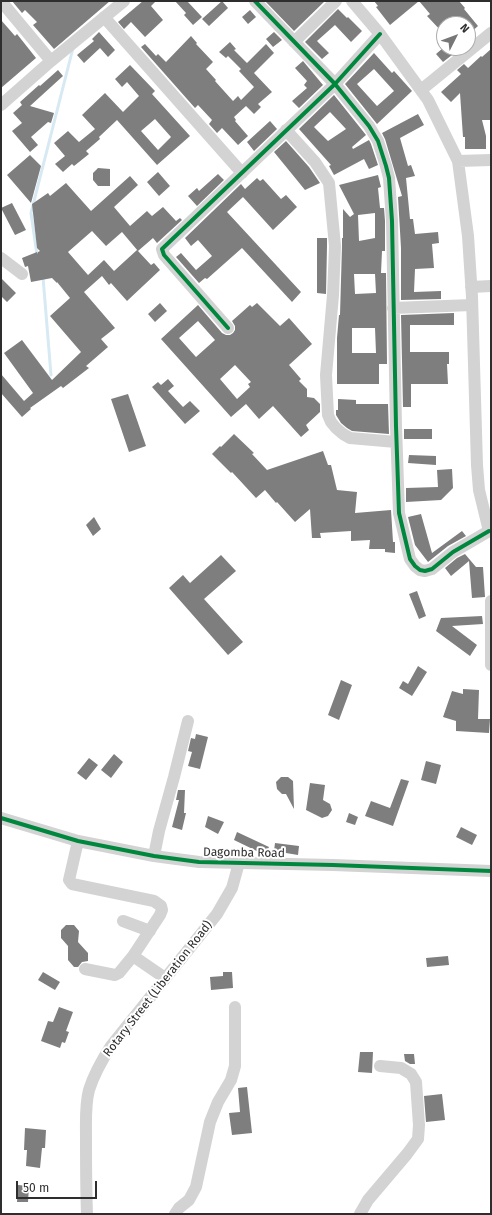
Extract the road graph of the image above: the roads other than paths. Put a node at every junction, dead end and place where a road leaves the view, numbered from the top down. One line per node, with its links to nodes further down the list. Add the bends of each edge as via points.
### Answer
1 (1, 1): 10 (street)
2 (124, 1): 6 (street)
3 (255, 1): 9 (street)
4 (336, 1): 9 (street)
5 (352, 1): 8 (street)
6 (104, 17): 10 (street); 17 (street)
7 (491, 32): 12 (street)
8 (380, 34): 11 (street); 12 (street)
9 (294, 42): 11 (street)
10 (51, 61): 13 (street)
11 (335, 84): 14 (street); 23 (street, via 378,141 389,178)
12 (421, 90): 16 (street)
13 (1, 105)
14 (286, 130): 17 (street); 25 (street, via 315,162 329,183 335,246 326,375 328,415 336,428 350,438)
15 (491, 160): 16 (street)
16 (458, 161): 21 (street, via 468,236)
17 (242, 173): 24 (street, via 162,249 164,255)
18 (1, 258): 19 (street)
19 (22, 274)
20 (491, 286): 21 (street)
21 (471, 287): 22 (street)
22 (472, 305): 23 (street); 26 (street, via 479,490)
23 (393, 308): 25 (street)
24 (228, 328)
25 (396, 442): 26 (street, via 399,513 410,559 415,566 425,571 432,569 453,552)
26 (490, 531)
27 (491, 601): 28 (street)
28 (491, 665)
29 (188, 721): 32 (street)
30 (1, 818): 31 (street, Dagomba Road)
31 (78, 841): 32 (street, Dagomba Road); 36 (street, via 70,882 158,903 161,906 160,915)
32 (154, 856): 33 (street, Dagomba Road, via 199,862)
33 (239, 863): 34 (street, Dagomba Road); 39 (street, Rotary Street (Liberation Road), via 232,888 217,914)
34 (491, 871)
35 (123, 921): 36 (street)
36 (150, 931): 37 (street)
37 (134, 956): 38 (street, via 115,975); 39 (street)
38 (85, 969)
39 (165, 978): 42 (street, Rotary Street (Liberation Road), via 111,1046 102,1060 89,1092 86,1111)
40 (235, 1007): 43 (street, via 235,1066 231,1080 210,1122 196,1188 189,1200)
41 (380, 1066): 44 (street, via 402,1068 411,1074 416,1082 420,1125 418,1139 368,1200)
42 (87, 1214)
43 (175, 1214)
44 (360, 1214)

